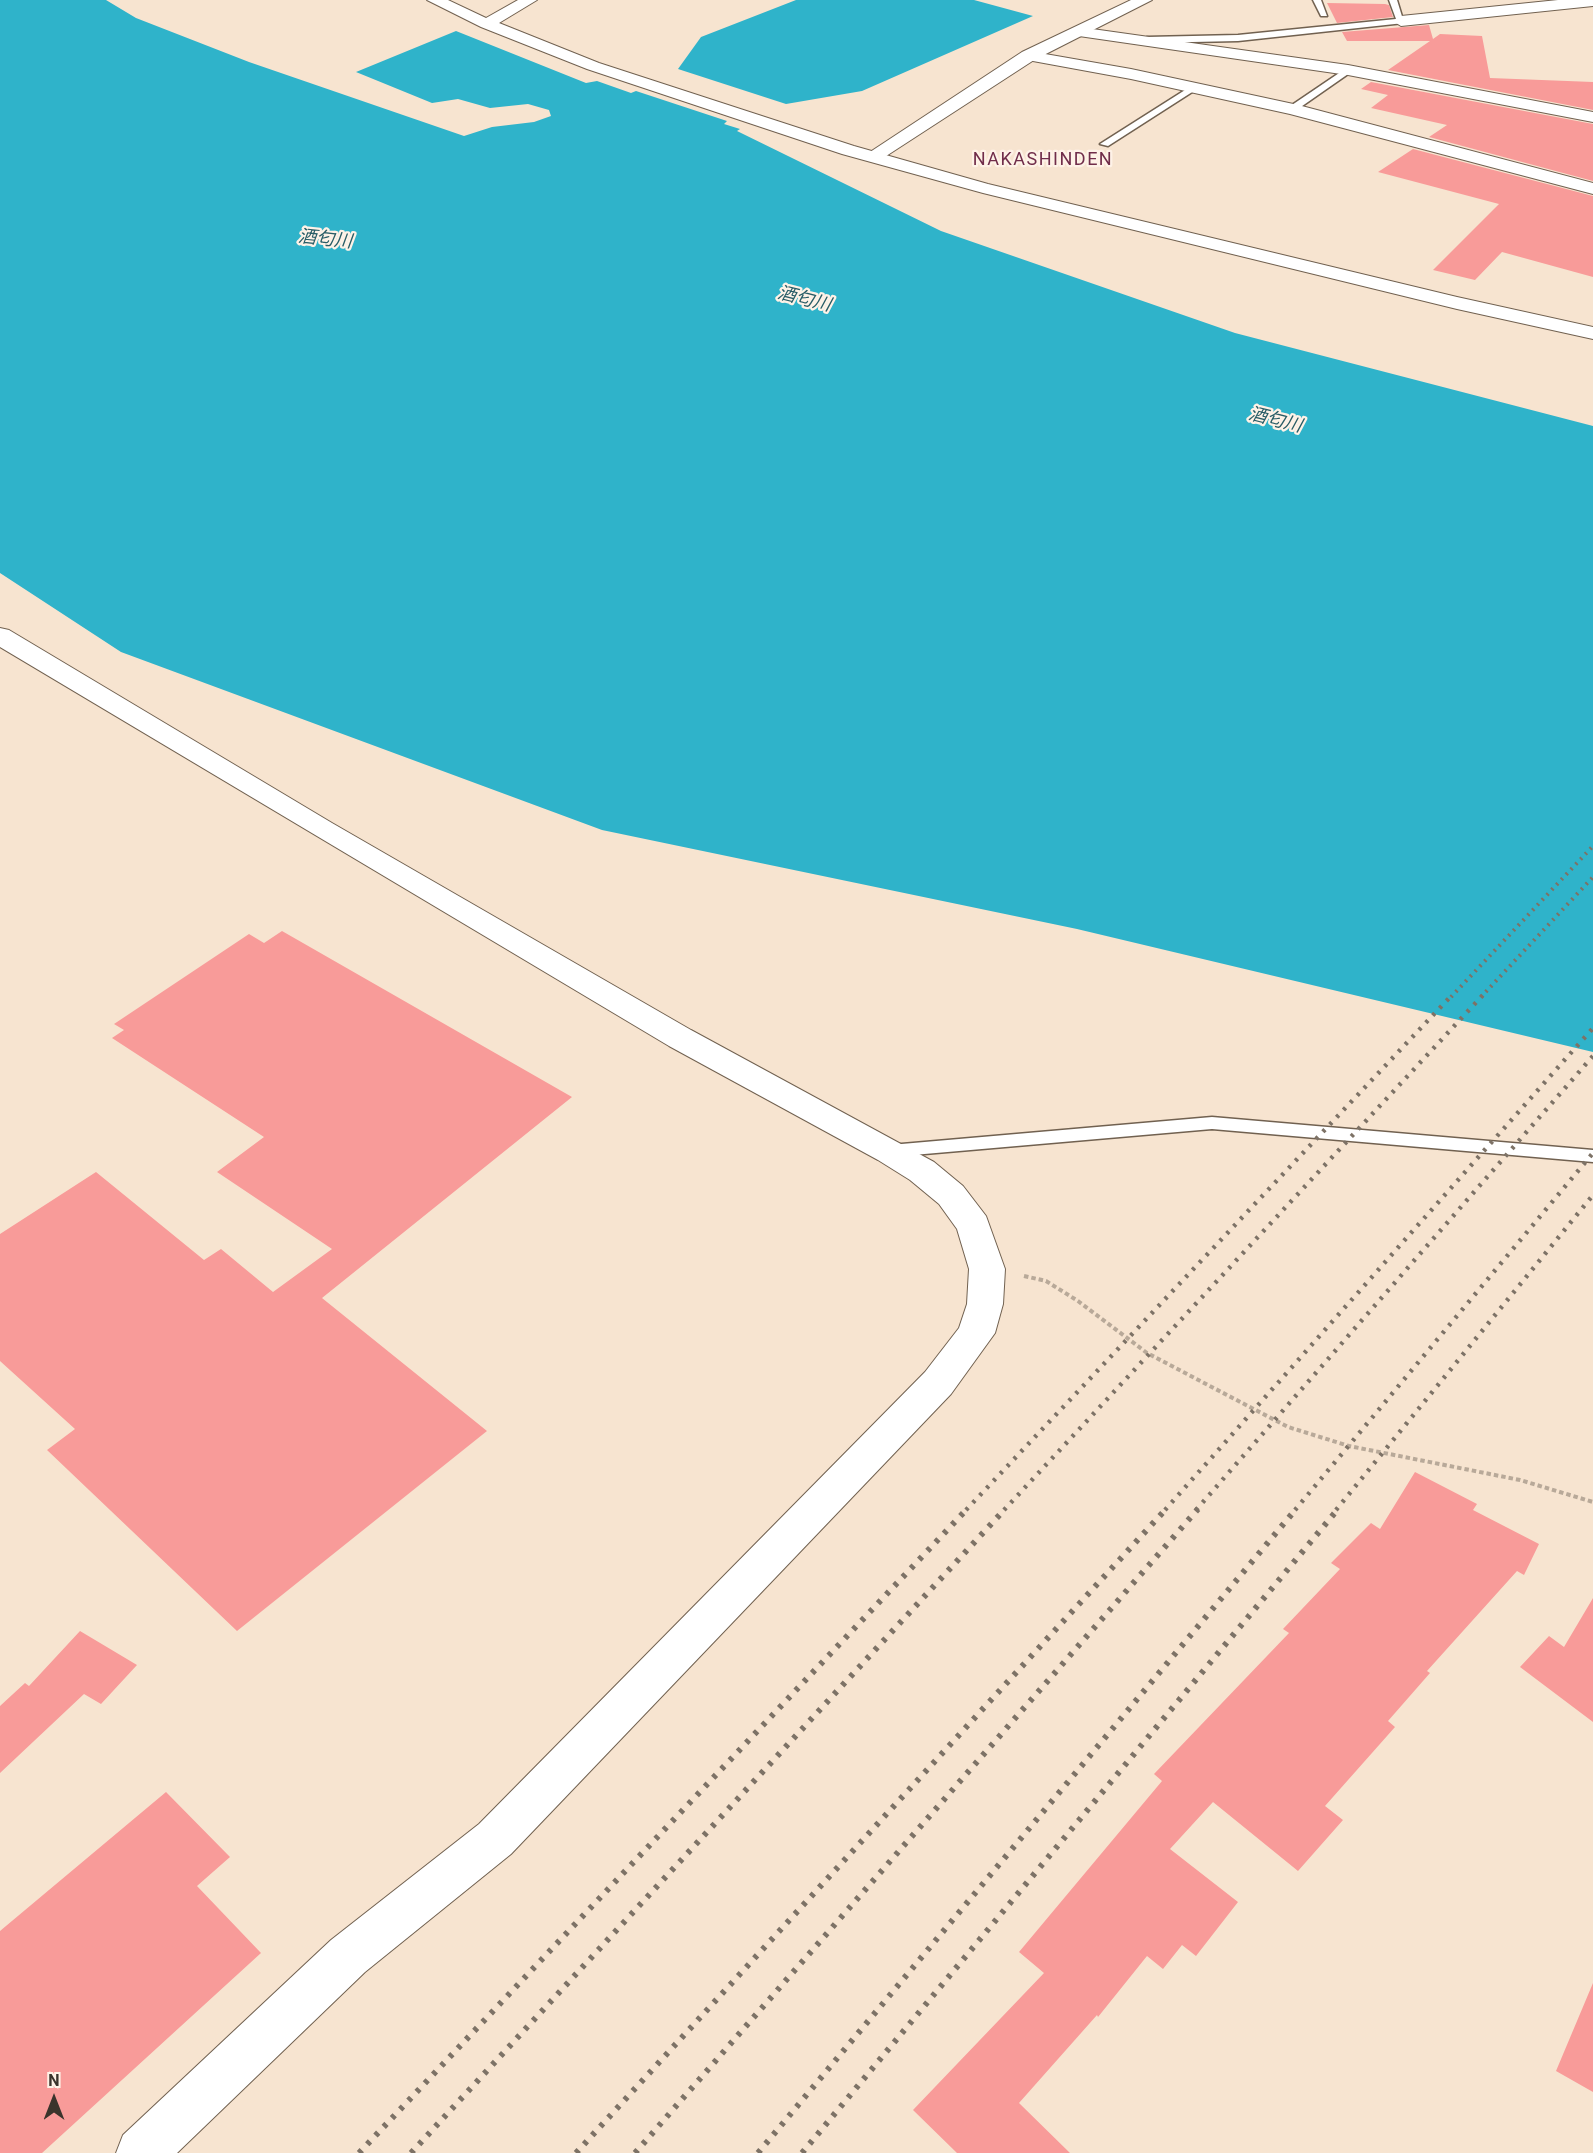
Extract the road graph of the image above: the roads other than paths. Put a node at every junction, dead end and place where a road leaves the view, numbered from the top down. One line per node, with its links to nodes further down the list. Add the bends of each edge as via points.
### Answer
1 (435, 0): 9 (street)
2 (529, 0): 9 (street)
3 (1144, 0): 10 (street)
4 (1317, 0): 7 (lane)
5 (1393, 0): 8 (lane)
6 (1593, 1): 8 (street)
7 (1324, 14)
8 (1401, 21): 11 (lane, via 1238,38)
9 (487, 24): 18 (street, via 593,66)
10 (1078, 32): 11 (street); 12 (street)
11 (1147, 40): 13 (street)
12 (1028, 56): 14 (street); 18 (street)
13 (1348, 70): 15 (lane); 16 (street)
14 (1196, 87): 15 (street); 17 (lane)
15 (1292, 109): 19 (street)
16 (1593, 117)
17 (1105, 144)
18 (873, 156): 20 (street, via 1038,201)
19 (1593, 189)
20 (1593, 333)
21 (0, 636): 22 (street, via 680,1038)
22 (890, 1151): 23 (lane, via 1212,1123); 24 (street, via 951,1196 974,1225 987,1269 985,1304 976,1333 938,1383 495,1839 348,1956)
23 (1593, 1156)
24 (141, 2153)

